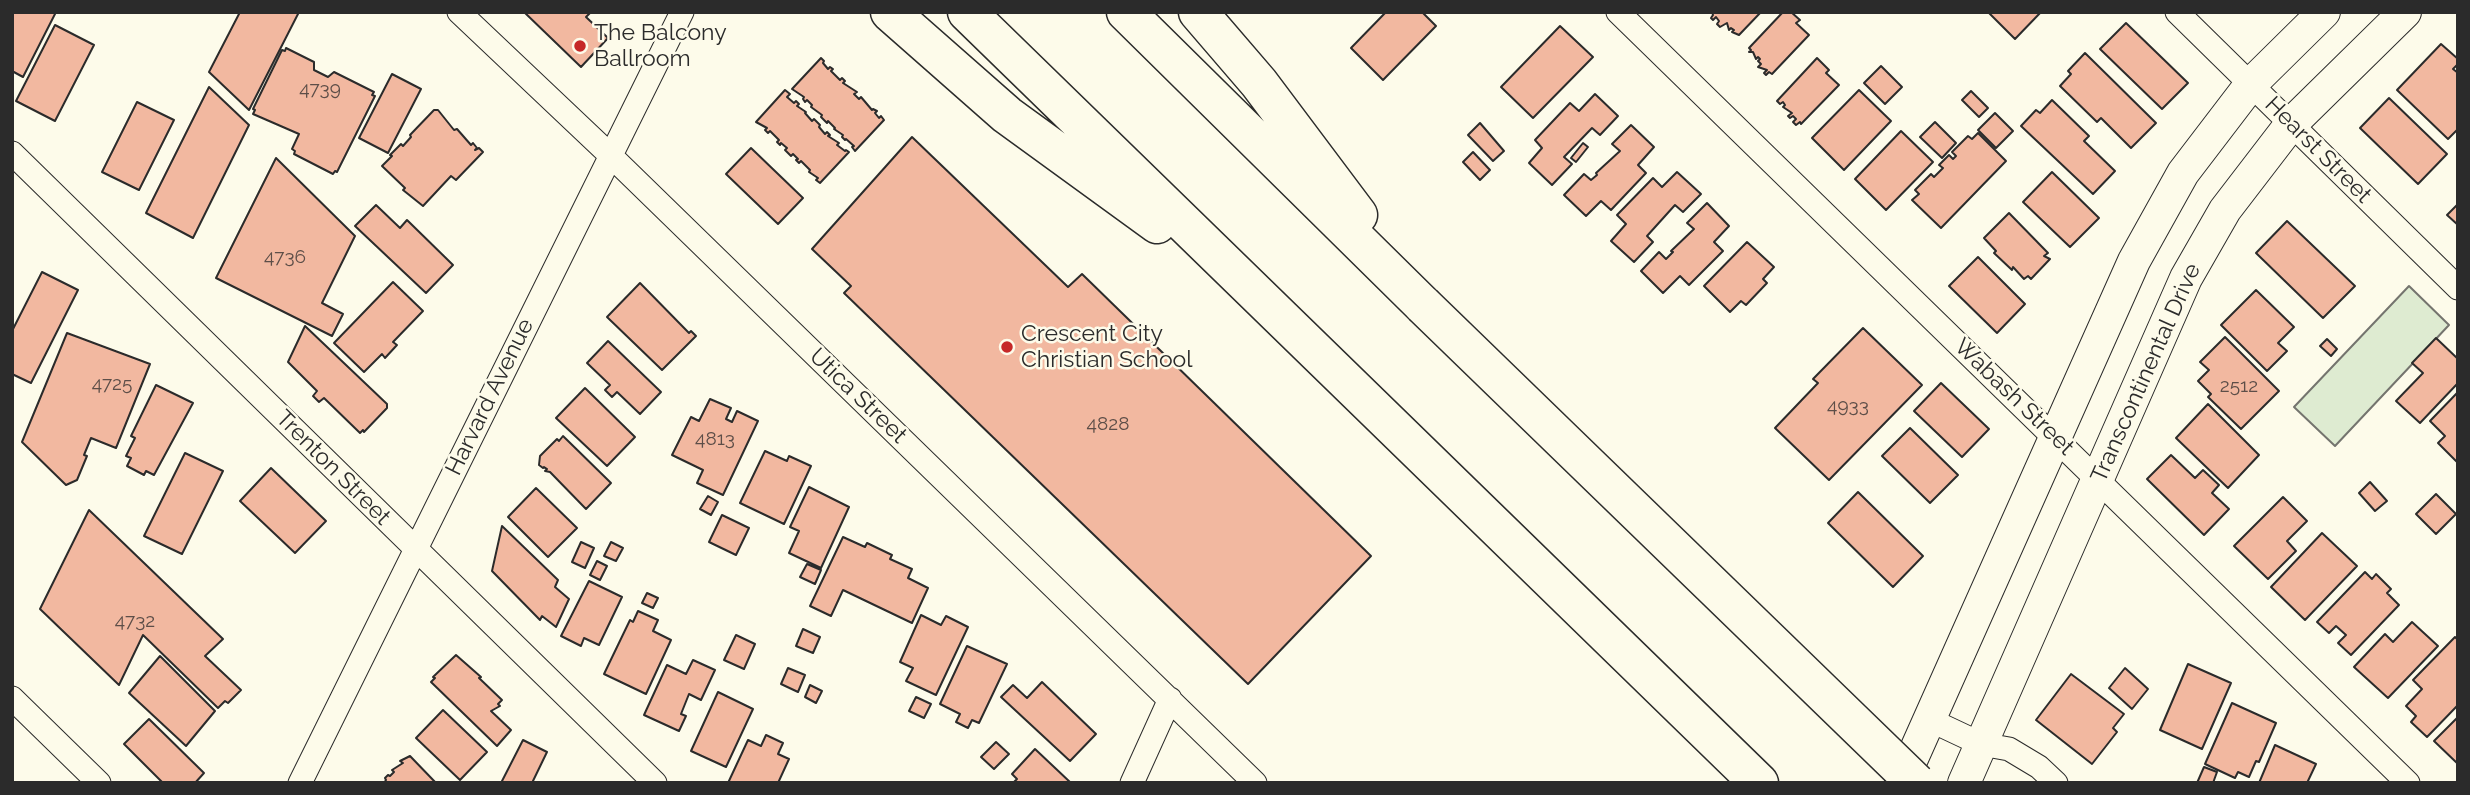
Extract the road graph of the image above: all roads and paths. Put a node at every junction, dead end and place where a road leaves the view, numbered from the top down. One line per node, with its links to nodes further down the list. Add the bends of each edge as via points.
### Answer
1 (458, 12): 14 (street, Utica Street)
2 (682, 12): 14 (street, Harvard Avenue)
3 (890, 12): 16 (highway, via 1007,115)
4 (967, 12): 16 (highway)
5 (1126, 12): 17 (highway)
6 (1198, 12): 17 (highway, via 1309,146)
7 (1618, 12): 18 (street, Wabash Street)
8 (2177, 12): 11 (street, Hearst Street)
9 (2324, 12): 11 (street)
10 (2405, 12): 12 (street, Transcontinental Drive)
11 (2251, 84): 12 (street, Hearst Street); 18 (street, via 2183,173 2134,261)
12 (2291, 124): 15 (street, Hearst Street); 19 (street, Transcontinental Drive, via 2225,210 2186,278)
13 (12, 153): 20 (street, Trenton Street)
14 (610, 155): 20 (street, Harvard Avenue); 22 (street, Utica Street)
15 (2458, 288)
16 (1258, 297): 30 (highway)
17 (1423, 304): 32 (highway, bridge)
18 (2056, 438): 19 (street, Wabash Street); 23 (street)
19 (2098, 479): 24 (street, Transcontinental Drive); 35 (street, Wabash Street)
20 (415, 550): 26 (street, Harvard Avenue); 27 (street, Trenton Street)
21 (12, 698): 25 (street)
22 (1170, 699): 28 (street); 29 (street, Utica Street)
23 (1930, 720): 24 (street); 31 (street)
24 (1981, 744): 33 (street, Transcontinental Drive); 34 (street, via 2008,748 2039,766)
25 (99, 783)
26 (300, 783)
27 (656, 783)
28 (1132, 783)
29 (1255, 783)
30 (1759, 783)
31 (1901, 783)
32 (1916, 783)
33 (1964, 783)
34 (2056, 783)
35 (2408, 783)

